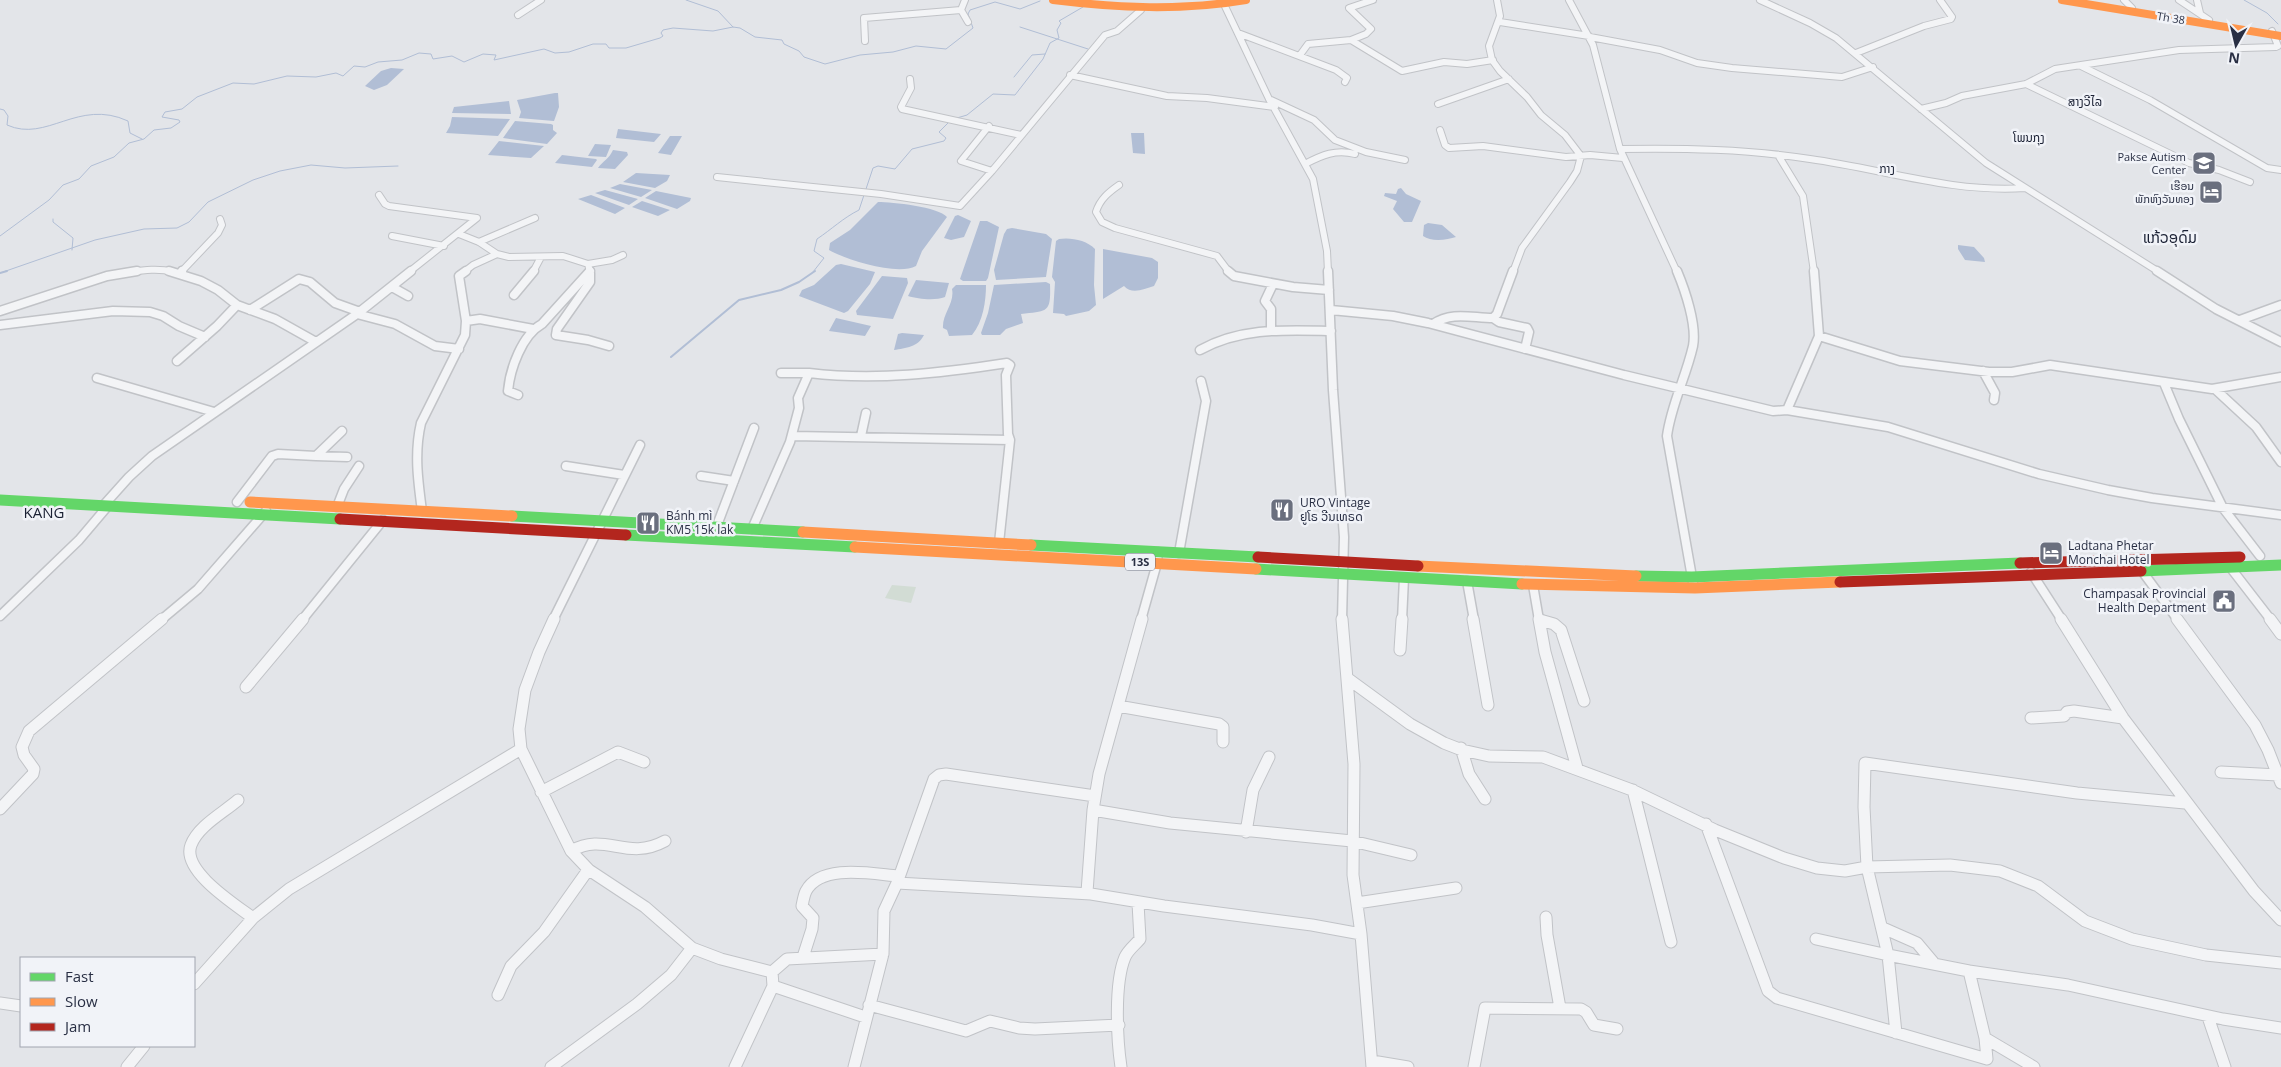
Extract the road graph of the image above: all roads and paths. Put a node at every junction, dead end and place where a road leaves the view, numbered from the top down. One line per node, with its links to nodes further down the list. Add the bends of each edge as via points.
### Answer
1 (541, 0): 19 (street)
2 (965, 0): 17 (street)
3 (1053, 0): 18 (main road)
4 (1086, 0): 15 (main road, via 1157,6)
5 (1246, 0): 15 (main road)
6 (1372, 0): 26 (street, via 1349,8 1371,29)
7 (1497, 0): 22 (street)
8 (1569, 0): 25 (street)
9 (1760, 0): 29 (street, via 1823,29)
10 (1940, 0): 29 (street, via 1951,19 1924,26)
11 (2062, 0): 24 (main road, Th 38)
12 (2085, 0): 16 (main road, Th 38)
13 (2179, 0): 20 (street)
14 (2197, 0): 20 (street)
15 (1221, 1): 18 (main road, via 1178,10); 23 (street)
16 (2128, 4): 20 (main road, Th 38)
17 (961, 10): 21 (street); 27 (street, via 864,18)
18 (1140, 10): 35 (street, via 1117,31 1105,35)
19 (518, 14)
20 (2205, 17): 24 (main road, Th 38)
21 (968, 22)
22 (1500, 22): 25 (street); 32 (street, via 1490,41)
23 (1238, 33): 31 (street); 40 (street)
24 (2277, 33): 28 (street)
25 (1590, 36): 34 (street, via 1660,50 1697,63 1732,68 1842,77); 48 (street)
26 (1351, 40): 31 (street, via 1308,44); 32 (street, via 1402,71 1444,62 1467,64)
27 (865, 42)
28 (2276, 47): 30 (street); 33 (street, via 2179,50)
29 (1856, 53): 34 (street)
30 (2281, 53)
31 (1300, 55): 38 (street, via 1344,74)
32 (1493, 60): 37 (street)
33 (2081, 66): 39 (street, via 2055,69); 55 (street, via 2150,100 2268,168)
34 (1872, 67): 44 (street)
35 (1070, 75): 41 (street, via 1166,96); 47 (street)
36 (910, 79): 45 (street, via 911,88 902,109)
37 (1509, 79): 42 (street); 51 (street, via 1542,116 1567,137)
38 (1345, 82)
39 (2026, 84): 44 (street, via 1962,96); 58 (street, via 2189,162)
40 (1269, 99): 41 (street); 43 (street); 53 (street, via 1314,120 1335,140 1366,152)
41 (1252, 103): 43 (street)
42 (1438, 104)
43 (1275, 107): 54 (street)
44 (1921, 109): 60 (street, via 1986,163)
45 (989, 126): 47 (street); 56 (street, via 961,161)
46 (1440, 130): 51 (street, via 1449,148 1483,146 1566,157)
47 (1021, 135): 56 (street)
48 (1620, 150): 50 (street, via 1704,149); 52 (street)
49 (1355, 154): 54 (street, via 1343,150 1322,155)
50 (1778, 155): 60 (street, via 1836,163 1942,185 2005,190); 92 (street, via 1803,196)
51 (1581, 156): 52 (street); 84 (street, via 1570,182 1522,248)
52 (1623, 158): 108 (street, via 1653,216 1689,306 1694,340)
53 (1405, 160)
54 (1305, 164): 75 (street, via 1313,179 1320,211)
55 (2281, 170)
56 (992, 171): 57 (street, via 964,203 955,207 865,192)
57 (717, 178)
58 (2250, 182)
59 (1119, 185): 73 (street, via 1097,205 1096,212 1102,222 1125,232 1217,256 1225,262 1230,275)
60 (2025, 188): 85 (street, via 2216,309)
61 (380, 195): 64 (street, via 389,206 477,218)
62 (535, 218): 66 (street)
63 (220, 219): 72 (street, via 222,225 212,243 190,260)
64 (459, 234): 66 (street); 67 (street)
65 (392, 236): 67 (street)
66 (479, 242): 68 (street)
67 (444, 246): 74 (street)
68 (497, 254): 70 (street); 86 (street, via 473,265 459,276)
69 (623, 255): 71 (street)
70 (541, 257): 71 (street, via 564,256); 76 (street, via 532,276)
71 (589, 268): 89 (street, via 542,324); 96 (street, via 590,282 556,335)
72 (180, 274): 78 (street, via 218,290); 82 (street, via 155,269 125,272)
73 (1273, 284): 75 (street); 90 (street, via 1265,302 1271,310)
74 (392, 286): 77 (street); 83 (street)
75 (1329, 290): 81 (street)
76 (514, 295)
77 (408, 296)
78 (237, 305): 80 (street); 93 (street)
79 (2281, 305): 85 (street)
80 (250, 310): 83 (street, via 299,279 310,282 335,303); 94 (street, via 276,318)
81 (1331, 310): 87 (street); 91 (street)
82 (0, 311)
83 (358, 313): 94 (street); 97 (street, via 394,324 436,346)
84 (1493, 318): 87 (street, via 1454,316 1438,319); 99 (street, via 1527,328)
85 (2240, 320): 95 (street)
86 (466, 321): 89 (street, via 480,319); 97 (street, via 465,335)
87 (1433, 324): 99 (street)
88 (0, 325): 93 (street, via 114,311 150,312)
89 (532, 329): 110 (street, via 509,382 508,391)
90 (1271, 331): 91 (street); 98 (street, via 1223,339)
91 (1331, 331): 150 (street)
92 (1820, 336): 101 (street, via 1900,361); 112 (street)
93 (206, 337): 100 (street)
94 (316, 342): 113 (street)
95 (2281, 342)
96 (609, 346)
97 (458, 349): 136 (street, via 417,437 415,454)
98 (1200, 350)
99 (1525, 350): 108 (street)
100 (177, 361)
101 (1983, 371): 107 (street, via 2003,372 2050,365); 111 (street, via 1995,393)
102 (781, 373): 103 (street)
103 (809, 373): 117 (street, via 798,398 801,404); 119 (street, via 895,378 1009,363 1006,375)
104 (2281, 377): 109 (street)
105 (97, 378): 113 (street)
106 (1201, 381): 146 (street, via 1206,400)
107 (2164, 383): 109 (street); 135 (street)
108 (1680, 389): 112 (street, via 1773,411); 160 (street, via 1667,436)
109 (2215, 389): 123 (street, via 2256,428)
110 (518, 395)
111 (1994, 400)
112 (1787, 410): 135 (street, via 1888,427 2080,484)
113 (214, 412): 132 (street, via 152,456)
114 (866, 413): 118 (street)
115 (754, 428): 128 (street)
116 (342, 431): 121 (street)
117 (793, 436): 118 (street); 142 (street)
118 (862, 436): 119 (street)
119 (1010, 440): 145 (street)
120 (640, 445): 126 (street)
121 (316, 456): 122 (street); 131 (street, via 272,456)
122 (347, 457)
123 (2281, 462)
124 (359, 466): 134 (street)
125 (566, 466): 126 (street)
126 (624, 475): 140 (street)
127 (701, 476): 128 (street)
128 (734, 481): 141 (street)
129 (0, 490): 132 (main road, 13S)
130 (0, 500): 132 (main road, 13S)
131 (237, 502): 132 (main road, 13S); 133 (main road, 13S)
132 (107, 503): 137 (main road, 13S); 162 (street, via 79,540)
133 (272, 503): 134 (main road, 13S); 137 (street)
134 (337, 507): 136 (main road, 13S)
135 (2223, 508): 138 (street); 148 (street)
136 (422, 511): 140 (main road, 13S)
137 (264, 513): 139 (main road, 13S); 187 (street, via 198,589 29,731 21,750 22,756 34,769 33,774)
138 (2281, 515)
139 (383, 520): 143 (main road, 13S); 167 (street)
140 (600, 522): 141 (main road, 13S); 143 (street)
141 (716, 528): 142 (main road, 13S)
142 (752, 529): 144 (main road, 13S)
143 (594, 533): 144 (main road, 13S); 175 (street, via 532,670 520,714)
144 (792, 537): 145 (main road, 13S); 149 (main road, 13S)
145 (999, 543): 149 (main road, 13S)
146 (1180, 554): 149 (main road, 13S); 150 (main road, 13S)
147 (2281, 555): 148 (main road, 13S)
148 (2260, 556): 151 (main road, 13S)
149 (1158, 558): 155 (main road, 13S); 170 (street)
150 (1344, 562): 155 (street); 158 (main road, 13S)
151 (2025, 563): 156 (street); 160 (main road, 13S)
152 (2281, 565): 153 (main road, 13S)
153 (2230, 567): 154 (main road, 13S); 164 (street)
154 (2142, 571): 156 (main road, 13S); 180 (street, via 2255,725)
155 (1344, 574): 157 (main road, 13S); 166 (street, via 1342,620)
156 (2032, 575): 160 (main road, 13S); 172 (street)
157 (1404, 578): 159 (main road, 13S); 165 (street)
158 (1560, 580): 160 (main road, 13S); 161 (main road, 13S)
159 (1467, 581): 161 (main road, 13S); 169 (street)
160 (1693, 582)
161 (1533, 585): 163 (street)
162 (0, 616)
163 (1540, 620): 168 (street, via 1552,622 1564,634 1568,657); 178 (street, via 1545,652)
164 (2281, 634)
165 (1400, 650)
166 (1347, 678): 174 (street, via 1414,728); 192 (street, via 1354,764)
167 (246, 687)
168 (1584, 701)
169 (1488, 705)
170 (1118, 706): 173 (street, via 1219,724 1223,727); 183 (street)
171 (2031, 718): 172 (street, via 2064,716 2074,711)
172 (2123, 718): 186 (street)
173 (1223, 742)
174 (1461, 748): 178 (street, via 1481,755 1527,754); 184 (street, via 1469,774)
175 (521, 749): 182 (street); 203 (street, via 289,889)
176 (1269, 757): 190 (street, via 1253,790)
177 (644, 762): 182 (street, via 618,752)
178 (1577, 768): 181 (street)
179 (2222, 772): 180 (street)
180 (2280, 779)
181 (1632, 790): 189 (street); 208 (street)
182 (541, 792): 193 (street)
183 (1095, 796): 188 (street); 197 (street, via 939,775 934,779 920,813)
184 (1485, 799)
185 (238, 800): 203 (street, via 199,834 187,854 206,880)
186 (2185, 803): 195 (street, via 1865,763); 204 (street, via 2254,892)
187 (0, 810)
188 (1093, 810): 190 (street); 199 (street)
189 (1706, 824): 195 (street, via 1788,860 1845,872); 229 (street, via 1772,996)
190 (1246, 832): 192 (street)
191 (665, 841): 193 (street, via 653,849 641,851 592,843)
192 (1352, 841): 194 (street); 201 (street)
193 (571, 851): 196 (street)
194 (1411, 855)
195 (1867, 867): 205 (street); 214 (street, via 1938,864 2001,871 2056,898 2082,920 2154,945 2202,956)
196 (588, 870): 209 (street, via 656,915); 219 (street, via 544,932 511,966)
197 (897, 879): 199 (street); 210 (street, via 884,911); 212 (street, via 832,873 811,882 802,906 813,918 812,929)
198 (1456, 888): 201 (street)
199 (1087, 892): 200 (street)
200 (1138, 902): 206 (street, via 1317,925); 226 (street, via 1140,939 1124,960)
201 (1357, 903): 206 (street)
202 (1546, 917): 223 (street, via 1546,935)
203 (253, 918): 217 (street)
204 (2281, 920)
205 (1883, 928): 211 (street); 213 (street, via 1911,937 1924,947)
206 (1361, 934): 232 (street)
207 (1816, 939): 211 (street)
208 (1672, 942)
209 (692, 948): 216 (street); 234 (street, via 671,975 637,1004)
210 (883, 954): 212 (street); 221 (street)
211 (1888, 955): 213 (street); 229 (street)
212 (802, 957): 216 (street, via 787,959)
213 (1933, 962): 215 (street)
214 (2281, 963)
215 (1969, 971): 225 (street, via 2045,980); 230 (street)
216 (772, 972): 218 (street)
217 (195, 983)
218 (773, 986): 224 (street); 235 (street)
219 (498, 995)
220 (1, 1004): 222 (street)
221 (870, 1005): 224 (street); 226 (street, via 966,1030 988,1021 1022,1029 1060,1030)
222 (20, 1006)
223 (1560, 1008): 228 (street, via 1581,1009 1594,1025); 239 (street, via 1485,1008)
224 (865, 1017): 236 (street)
225 (2208, 1017): 227 (street); 241 (street)
226 (1119, 1025): 237 (street)
227 (2281, 1028)
228 (1617, 1029)
229 (1896, 1033): 230 (street, via 1987,1059)
230 (1984, 1038): 240 (street)
231 (143, 1047): 233 (street)
232 (1372, 1064): 238 (street)
233 (127, 1067)
234 (551, 1067)
235 (734, 1067)
236 (854, 1067)
237 (1120, 1067)
238 (1408, 1067)
239 (1474, 1067)
240 (2034, 1067)
241 (2225, 1067)

